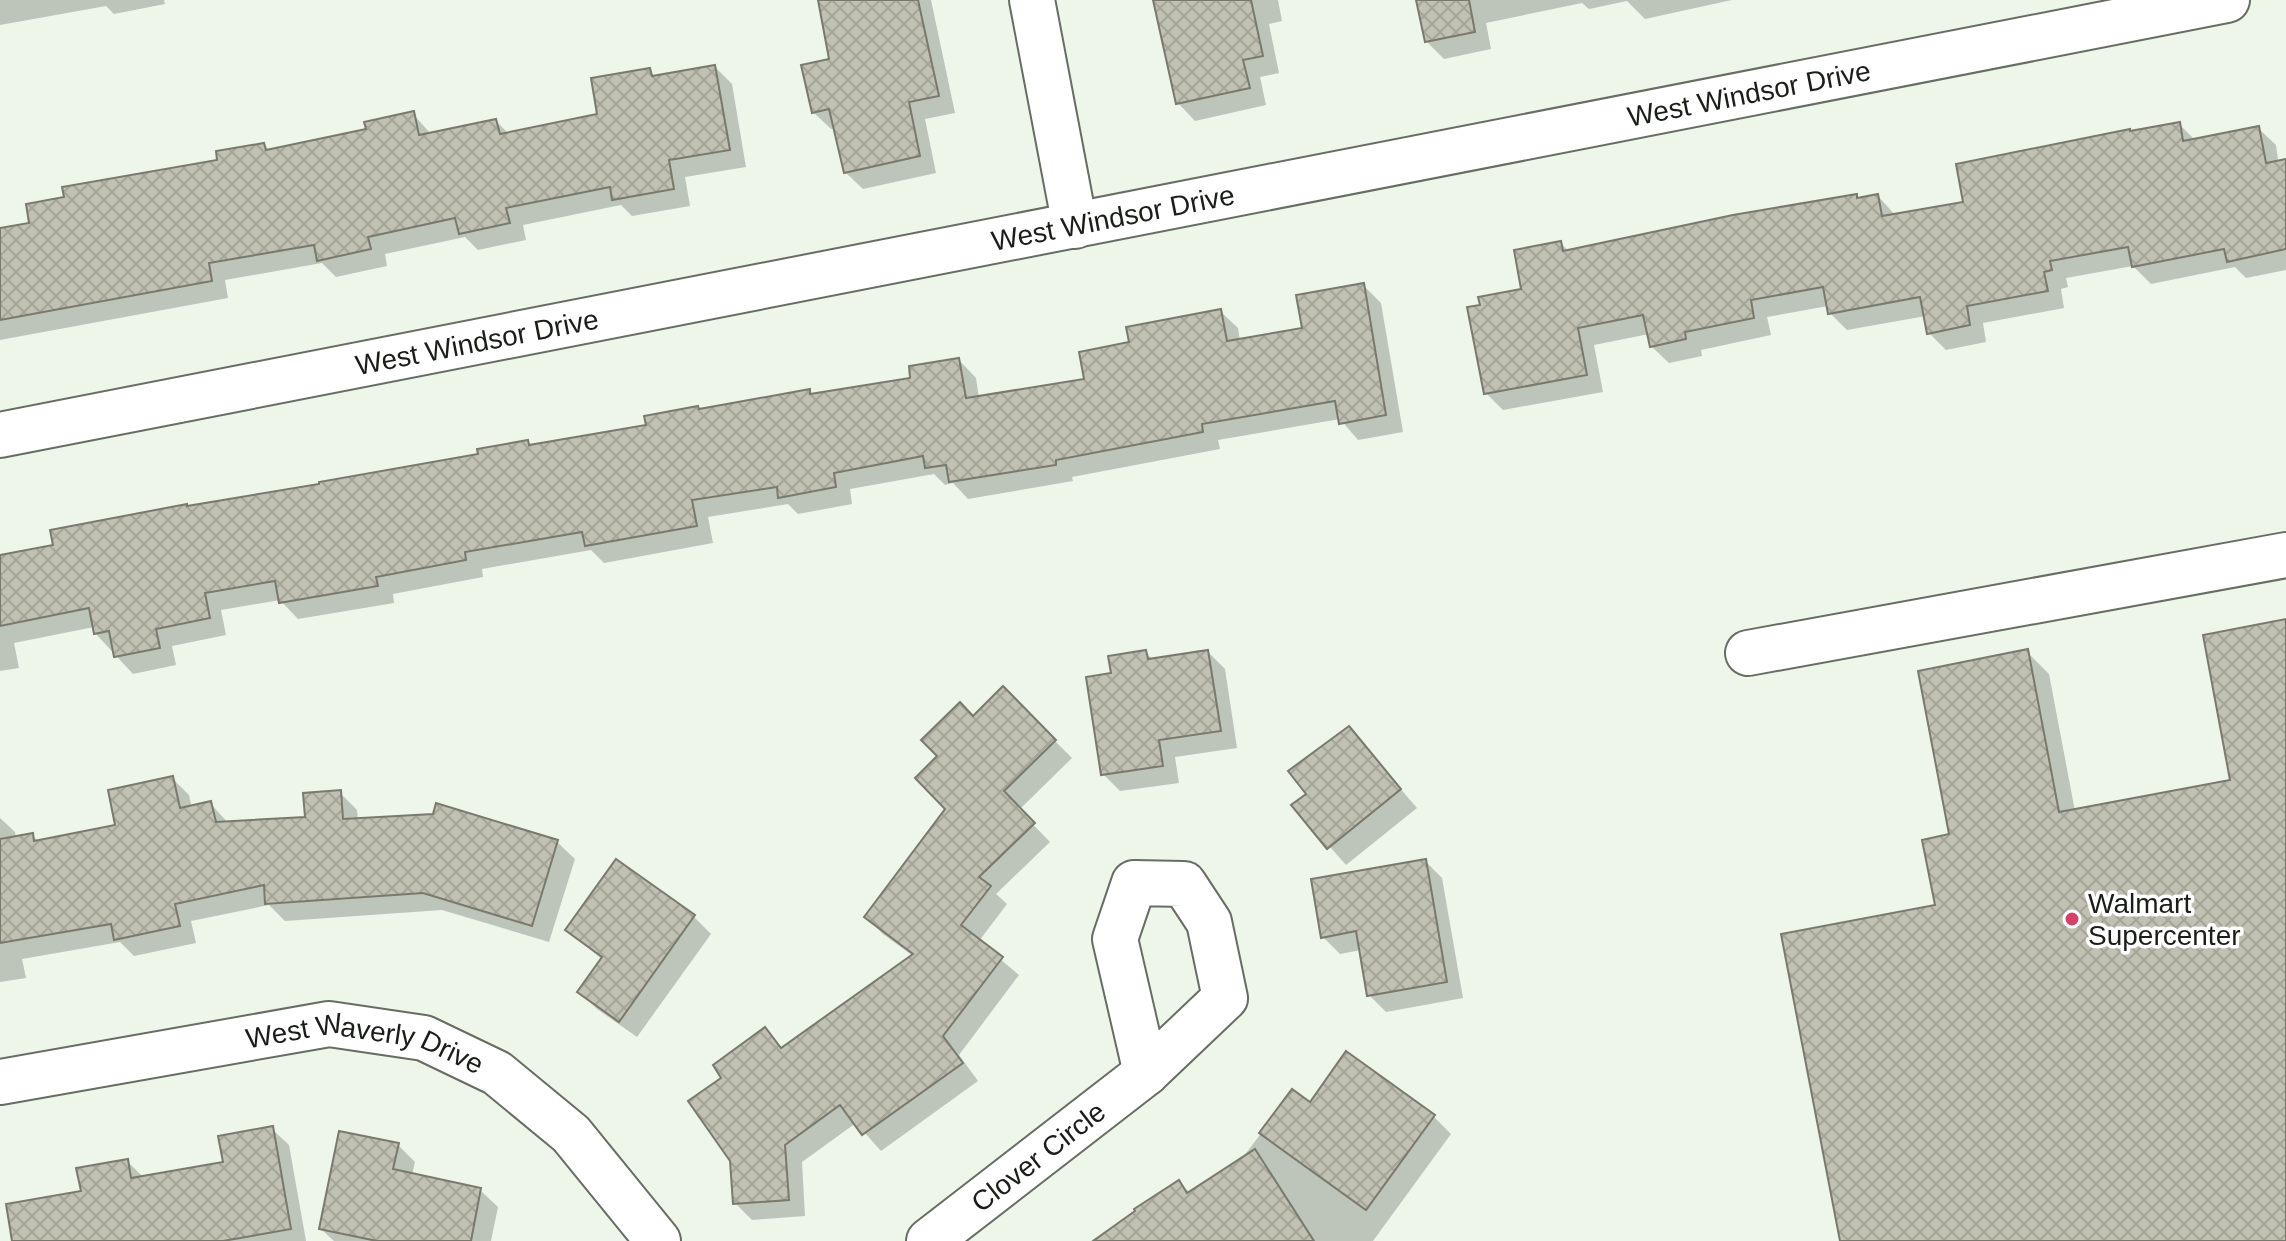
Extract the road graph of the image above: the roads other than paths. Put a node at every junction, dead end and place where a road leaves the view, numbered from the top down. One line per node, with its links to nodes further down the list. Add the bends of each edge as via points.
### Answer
1 (1032, 0): 3 (street)
2 (2227, 0): 3 (street, West Windsor Drive)
3 (1075, 226): 4 (street, West Windsor Drive)
4 (0, 435)
5 (2286, 555): 6 (street)
6 (1748, 653)
7 (1146, 1073): 10 (street, Clover Circle)
8 (0, 1082): 9 (street, West Waverly Drive, via 329,1024 424,1038 497,1073 571,1134)
9 (658, 1241)
10 (929, 1241)

